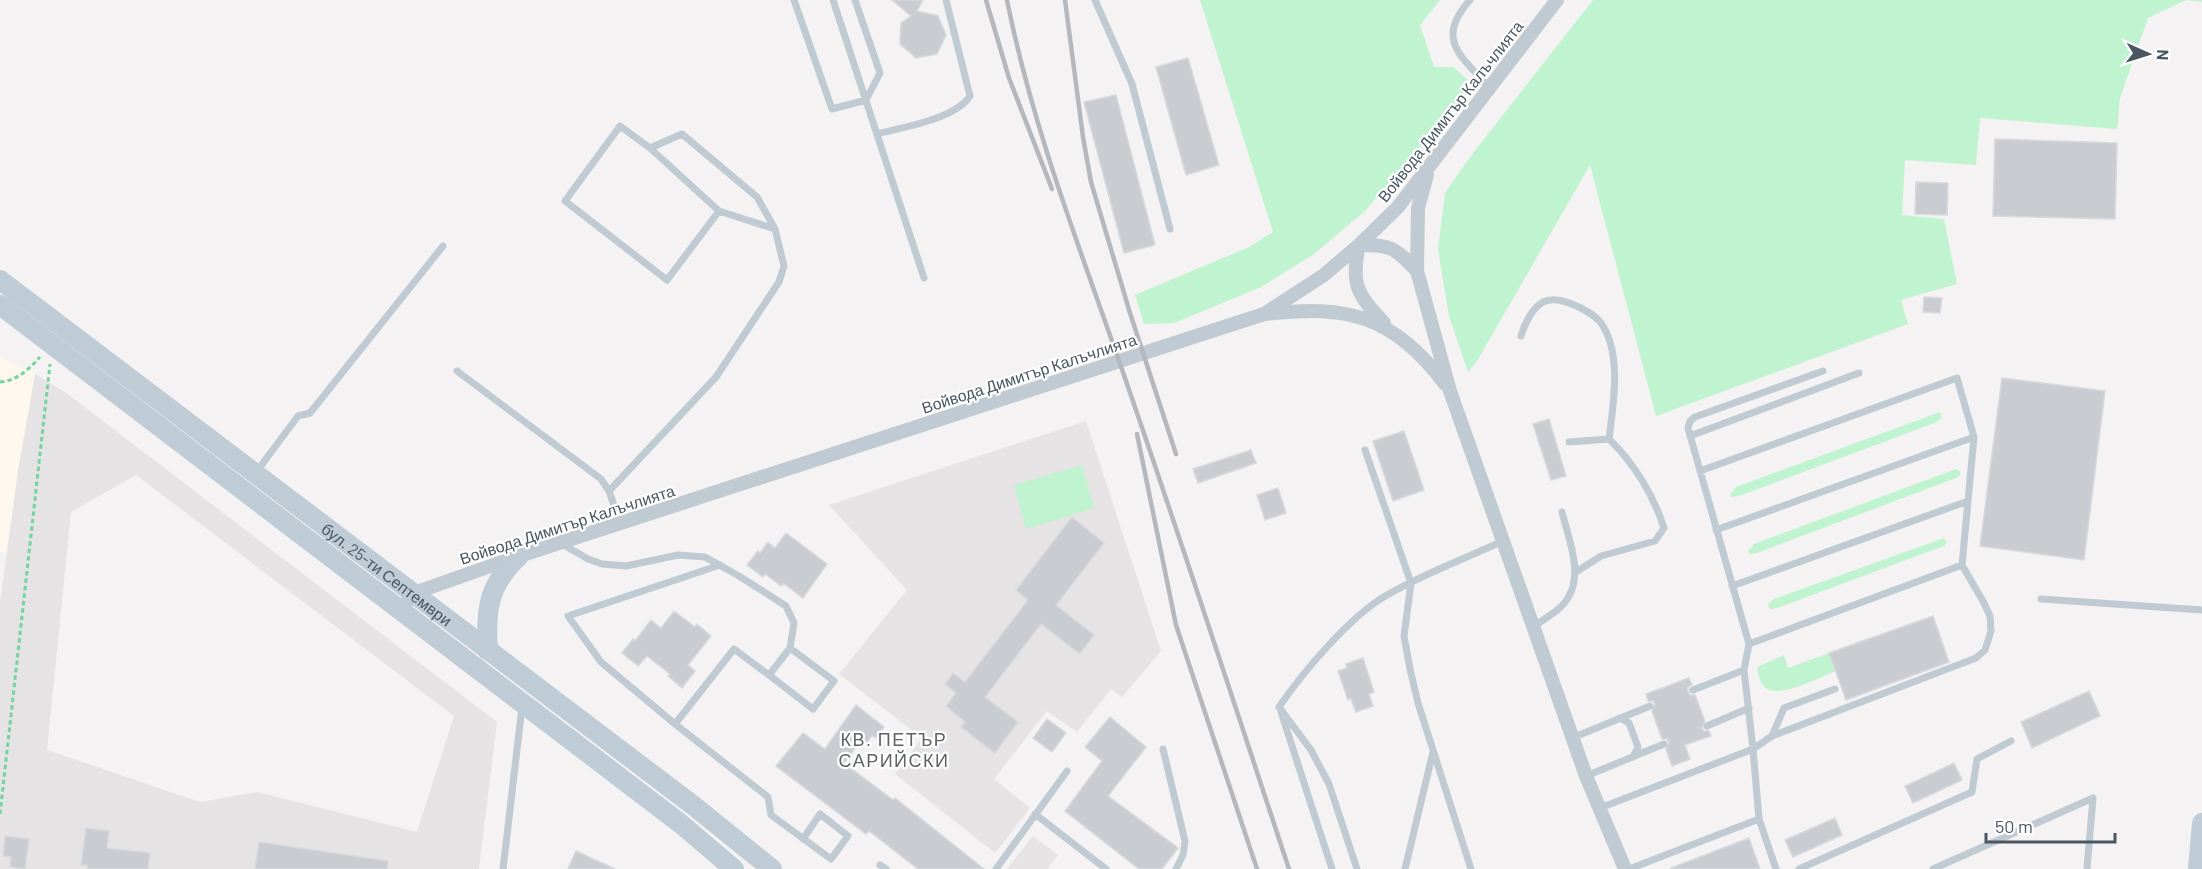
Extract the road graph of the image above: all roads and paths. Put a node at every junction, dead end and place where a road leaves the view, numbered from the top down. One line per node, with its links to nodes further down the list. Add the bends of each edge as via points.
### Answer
1 (794, 0): 9 (lane, via 832,108)
2 (833, 0): 9 (lane)
3 (855, 0): 9 (lane, via 880,73)
4 (946, 0): 10 (lane, via 970,96 964,105 939,116)
5 (1095, 0): 15 (lane, via 1132,84)
6 (1470, 0): 8 (lane, via 1452,30 1455,49)
7 (1557, 0): 8 (street, Войвода Димитър Калъчлията)
8 (1490, 88): 12 (street, Войвода Димитър Калъчлията)
9 (866, 100): 10 (lane)
10 (877, 134): 19 (lane)
11 (650, 147): 13 (lane); 13 (lane, via 620,126 565,201 667,280); 14 (lane, via 682,134 758,197)
12 (1430, 167): 16 (street, Войвода Димитър Калъчлията, via 1398,207); 18 (street, via 1419,208)
13 (719, 211): 14 (lane)
14 (775, 229): 38 (lane, via 784,266 778,282 716,377)
15 (1170, 229)
16 (1359, 245): 18 (street, via 1384,245 1398,251); 22 (street, Войвода Димитър Калъчлията, via 1324,275); 23 (street, via 1354,268 1362,299)
17 (443, 246): 37 (lane, via 310,413 298,416)
18 (1417, 271): 30 (street)
19 (924, 278)
20 (0, 280): 37 (main road, бул. 25-ти Септември)
21 (0, 305): 25 (main road, бул. 25-ти Септември)
22 (1264, 314): 23 (street, via 1329,310 1362,316); 41 (street, Войвода Димитър Калъчлията)
23 (1390, 329): 30 (street, via 1430,363)
24 (1521, 336): 33 (lane, via 1525,323 1542,303 1555,299 1582,308 1603,325 1616,376)
25 (52, 345): 29 (path, via 27,370 9,382); 54 (main road, бул. 25-ти Септември); 82 (path)
26 (457, 371): 38 (lane, via 601,478)
27 (1823, 371): 31 (lane, via 1695,417 1689,421)
28 (1859, 373): 31 (lane)
29 (0, 382)
30 (1450, 391): 43 (street)
31 (1690, 436): 36 (lane)
32 (1974, 437): 36 (lane, via 1956,378); 39 (lane); 42 (lane)
33 (1610, 439): 34 (lane); 48 (lane, via 1626,455 1664,528 1655,541 1601,556)
34 (1569, 442)
35 (1365, 450): 49 (lane)
36 (1700, 471): 42 (lane)
37 (255, 473): 51 (main road, бул. 25-ти Септември)
38 (609, 491): 41 (lane)
39 (1968, 501): 47 (lane); 50 (lane)
40 (1562, 512): 48 (lane)
41 (620, 523): 44 (street, Войвода Димитър Калъчлията)
42 (1716, 530): 50 (lane)
43 (1503, 541): 49 (lane); 55 (street)
44 (560, 542): 45 (street, Войвода Димитър Калъчлията); 46 (lane, via 602,564 626,566 678,555 705,557)
45 (519, 556): 51 (street, Войвода Димитър Калъчлията); 58 (main road, via 506,568 494,589 486,621)
46 (720, 565): 57 (lane, via 786,606 794,623); 69 (lane, via 568,616 601,662)
47 (1962, 565): 56 (lane); 71 (lane, via 1990,616 1990,639 1985,650 1976,658)
48 (1576, 572): 55 (lane, via 1566,601)
49 (1411, 583): 66 (lane, via 1385,596 1351,623); 77 (lane, via 1404,636 1418,703)
50 (1732, 586): 56 (lane)
51 (414, 593): 54 (street); 58 (main road, бул. 25-ти Септември)
52 (2042, 599): 53 (lane)
53 (2202, 610)
54 (400, 611): 64 (main road, бул. 25-ти Септември)
55 (1533, 627): 72 (street)
56 (1749, 644): 59 (lane)
57 (790, 648): 60 (lane); 60 (lane, via 834,681 813,709)
58 (488, 651): 61 (main road, бул. 25-ти Септември)
59 (1744, 670): 63 (lane); 67 (lane)
60 (769, 675): 69 (lane, via 734,649)
61 (526, 681): 64 (lane); 89 (main road, бул. 25-ти Септември)
62 (1835, 689): 71 (lane, via 1784,708)
63 (1694, 690)
64 (523, 704): 87 (lane); 88 (main road, бул. 25-ти Септември)
65 (1650, 706): 68 (lane)
66 (1279, 707): 93 (lane); 94 (lane, via 1311,750 1329,784)
67 (1749, 708): 70 (lane); 76 (lane)
68 (1620, 718): 72 (lane); 78 (lane, via 1629,723 1638,747)
69 (675, 724): 86 (lane, via 768,797 771,815)
70 (1707, 726)
71 (1772, 736): 76 (lane)
72 (1572, 738): 80 (street)
73 (2011, 741): 100 (lane, via 1977,759 1972,792)
74 (1664, 744): 78 (lane)
75 (1163, 749): 92 (lane, via 1185,841)
76 (1753, 749): 81 (lane); 84 (lane)
77 (1434, 751): 95 (lane); 96 (lane)
78 (1633, 756): 80 (lane)
79 (1067, 771): 83 (lane)
80 (1586, 776): 81 (street)
81 (1600, 808): 97 (street)
82 (0, 813)
83 (1035, 814): 90 (lane); 91 (lane)
84 (1759, 819): 98 (lane); 99 (lane)
85 (2202, 823): 103 (main road)
86 (803, 839): 86 (lane, via 831,860 848,836 820,814)
87 (503, 869)
88 (734, 869)
89 (772, 869)
90 (996, 869)
91 (1106, 869)
92 (1176, 869)
93 (1332, 869)
94 (1357, 869)
95 (1405, 869)
96 (1471, 869)
97 (1625, 869)
98 (1629, 869)
99 (1776, 869)
100 (1799, 869)
101 (1933, 869): 102 (lane, via 2093,798)
102 (2087, 869)
103 (2198, 869)

